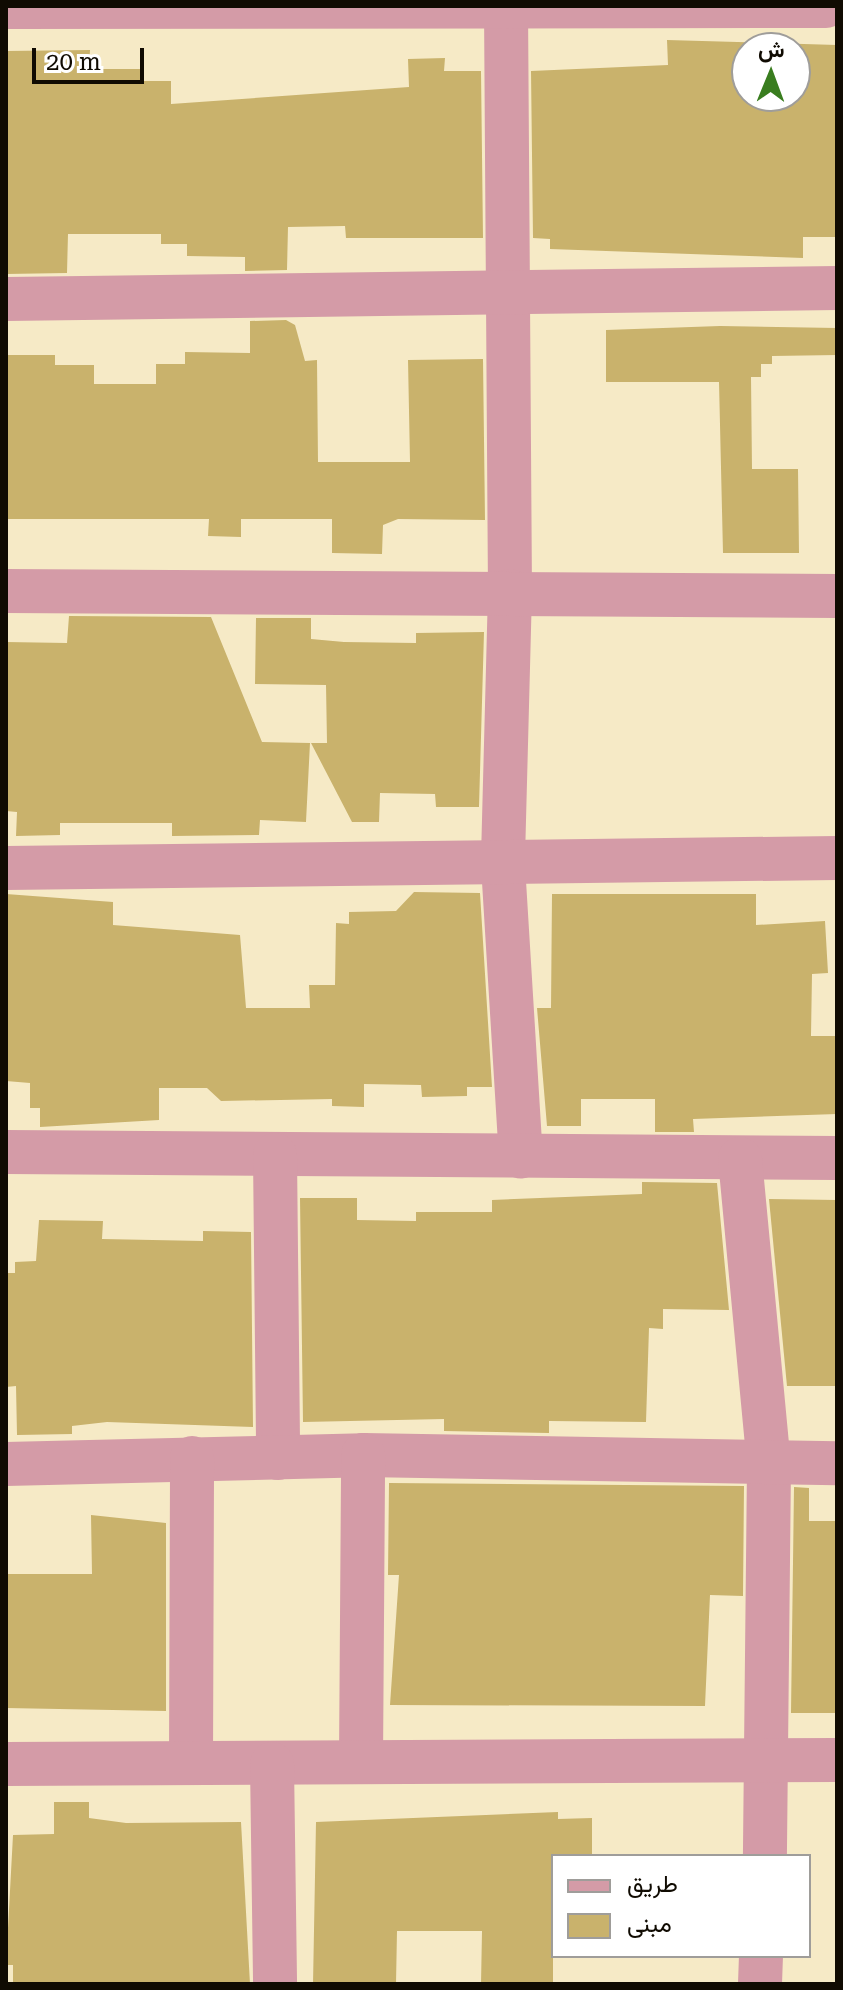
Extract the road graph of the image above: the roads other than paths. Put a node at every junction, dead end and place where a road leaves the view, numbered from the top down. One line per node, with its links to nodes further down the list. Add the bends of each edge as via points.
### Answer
1 (826, 6): 3 (street)
2 (6, 7): 3 (street)
3 (506, 8): 5 (street)
4 (837, 288): 5 (street)
5 (503, 294): 6 (street); 8 (street)
6 (6, 299)
7 (6, 591): 8 (street)
8 (510, 591): 9 (street); 11 (street)
9 (837, 596)
10 (837, 858): 11 (street)
11 (503, 865): 12 (street); 15 (street)
12 (6, 868)
13 (6, 1152): 14 (street)
14 (275, 1155): 15 (street); 20 (street)
15 (521, 1156): 17 (street)
16 (837, 1158): 17 (street)
17 (740, 1159): 23 (street)
18 (363, 1455): 20 (street); 23 (street); 26 (street)
19 (192, 1458): 20 (street); 22 (street); 27 (street)
20 (278, 1458)
21 (837, 1463): 23 (street)
22 (6, 1464)
23 (769, 1465): 24 (street)
24 (769, 1760): 25 (street); 26 (street); 30 (street)
25 (837, 1760)
26 (361, 1762): 29 (street)
27 (191, 1763): 28 (street); 29 (street)
28 (6, 1764)
29 (272, 1764): 32 (street)
30 (765, 1854)
31 (761, 1958): 33 (street)
32 (275, 1984)
33 (760, 1984)

